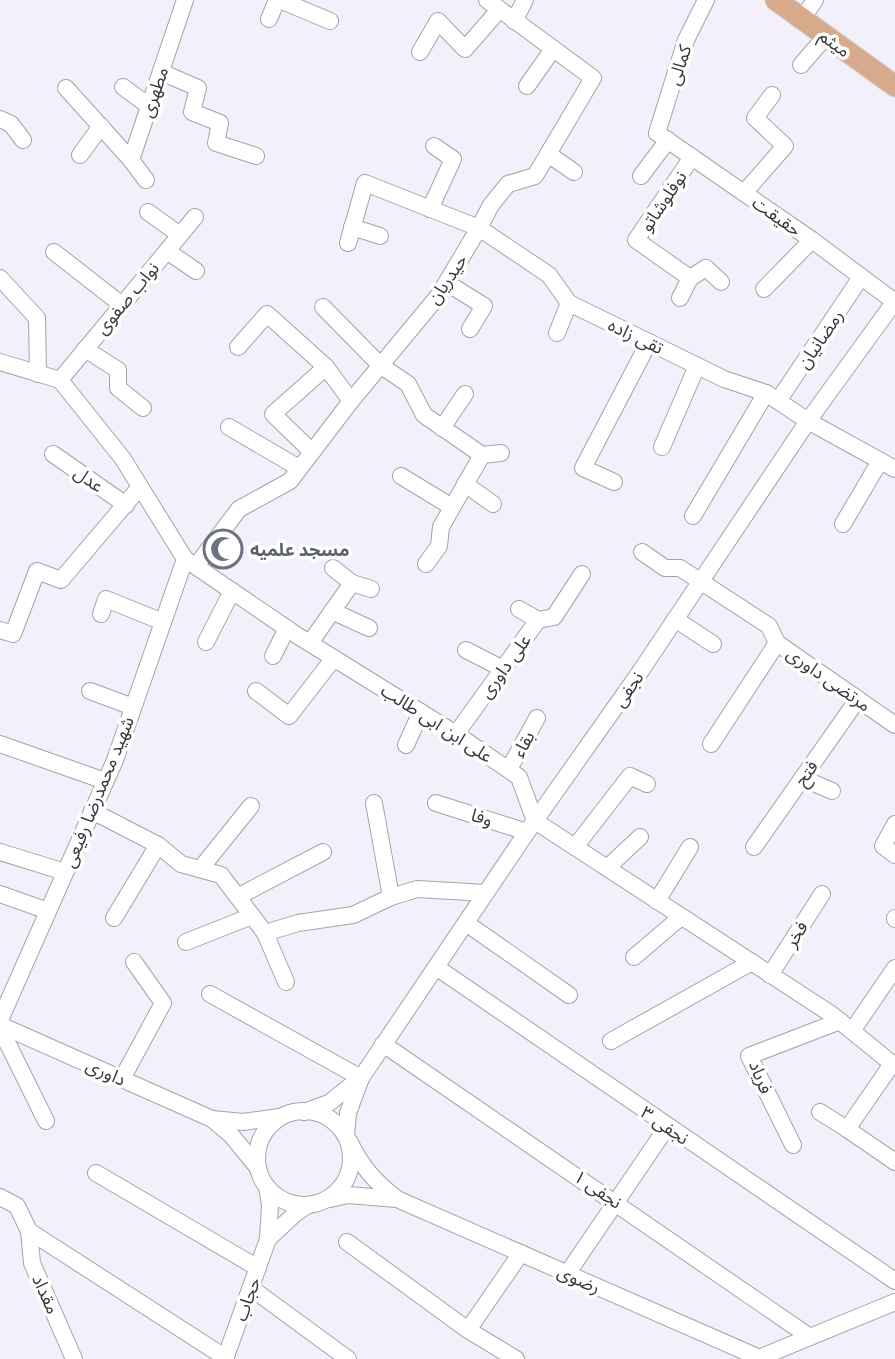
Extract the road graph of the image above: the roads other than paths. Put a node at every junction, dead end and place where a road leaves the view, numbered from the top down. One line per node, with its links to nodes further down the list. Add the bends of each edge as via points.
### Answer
1 (185, 0): 16 (street, مطهری)
2 (279, 0): 8 (street); 10 (street)
3 (525, 0): 11 (street)
4 (706, 0): 25 (street, کمالی, via 686,40)
5 (776, 0): 9 (main road, میثم)
6 (815, 0): 9 (street)
7 (493, 5): 11 (street, حیدریان); 14 (street, via 465,49 438,21)
8 (270, 19)
9 (802, 19): 12 (main road, میثم)
10 (330, 21)
11 (514, 21): 13 (street, حیدریان)
12 (826, 36): 15 (street); 18 (main road, میثم)
13 (553, 49): 17 (street); 28 (street, حیدریان, via 593,78)
14 (420, 52)
15 (801, 65)
16 (161, 72): 22 (street, مطهری); 30 (street, via 198,89 192,112 220,123 216,143)
17 (527, 86)
18 (895, 86)
19 (123, 87): 22 (street)
20 (66, 88): 24 (street)
21 (772, 95): 36 (street, via 755,118 785,146)
22 (149, 106): 32 (street, مطهری)
23 (0, 119): 26 (street)
24 (101, 126): 29 (street); 32 (street)
25 (663, 137): 31 (street, حقیقت); 34 (street, کمالی)
26 (23, 140)
27 (434, 146): 37 (street, via 453,159)
28 (548, 154): 33 (street); 40 (street, حیدریان, via 535,176 508,184)
29 (80, 155)
30 (256, 156)
31 (692, 157): 36 (street, حقیقت); 49 (street, نوفلوشاتو, via 636,240)
32 (131, 160): 35 (street)
33 (574, 172)
34 (641, 177)
35 (146, 180)
36 (744, 193): 43 (street, حقیقت)
37 (430, 209): 40 (street, تقی زاده); 42 (street, تقی زاده, via 365,183 350,235)
38 (148, 212): 41 (street)
39 (195, 216): 41 (street, نواب صفوی)
40 (479, 229): 50 (street, حیدریان); 55 (street, تقی زاده, via 549,275)
41 (180, 234): 44 (street, نواب صفوی)
42 (380, 236)
43 (812, 240): 47 (street, حقیقت); 52 (street)
44 (167, 251): 46 (street); 56 (street, نواب صفوی)
45 (54, 252): 56 (street)
46 (196, 271)
47 (861, 277): 54 (street, حقیقت); 70 (street, رمضانیان)
48 (0, 278): 67 (street, via 37,318)
49 (690, 278): 51 (street, via 706,268); 53 (street)
50 (447, 282): 58 (street, via 484,306); 64 (street, حیدریان)
51 (722, 282)
52 (764, 289)
53 (680, 298)
54 (895, 302): 73 (street, نجفی)
55 (569, 303): 59 (street); 60 (street, تقی زاده)
56 (121, 305): 62 (street, نواب صفوی)
57 (323, 307): 64 (street)
58 (470, 329)
59 (557, 333)
60 (649, 342): 65 (street, تقی زاده); 85 (street, via 583,468)
61 (238, 347): 66 (street, via 267,314)
62 (85, 349): 68 (street, نواب صفوی); 72 (street, via 118,370 118,388)
63 (0, 362): 67 (street)
64 (380, 365): 71 (street, حیدریان); 75 (street, via 408,384 424,415)
65 (696, 366): 70 (street, تقی زاده); 76 (street)
66 (326, 367): 71 (street); 77 (street, via 273,414)
67 (38, 374): 68 (street)
68 (60, 380): 87 (street, علی ابن ابی طالب)
69 (466, 394): 75 (street)
70 (772, 397): 73 (street, تقی زاده); 91 (street, رمضانیان)
71 (351, 401): 77 (street, حیدریان)
72 (144, 408)
73 (808, 421): 81 (street, تقی زاده); 98 (street, نجفی)
74 (229, 427): 82 (street)
75 (442, 428): 80 (street)
76 (662, 447)
77 (312, 452): 82 (street, حیدریان)
78 (501, 453): 80 (street)
79 (53, 454): 89 (street, عدل)
80 (482, 455): 86 (street)
81 (880, 461): 83 (street, تقی زاده); 92 (street)
82 (299, 468): 94 (street, حیدریان, via 290,481 239,509)
83 (895, 469)
84 (401, 476): 90 (street)
85 (614, 482)
86 (465, 484): 88 (street); 90 (street)
87 (141, 487): 89 (street); 94 (street, علی ابن ابی طالب)
88 (493, 504)
89 (126, 505): 110 (street, via 61,580 37,571 13,634)
90 (452, 507): 95 (street, via 440,527 439,545)
91 (693, 516)
92 (843, 524)
93 (642, 552): 98 (street, مرتضی داوری, via 665,568 680,568)
94 (190, 563): 101 (street, علی ابن ابی طالب); 107 (street, شهید محمدرضا رفیعی)
95 (426, 564)
96 (333, 568): 99 (street)
97 (582, 574): 106 (street, علی داوری, via 554,617)
98 (701, 581): 105 (street, نجفی); 113 (street, مرتضی داوری, via 769,626)
99 (352, 583): 100 (street); 103 (street)
100 (371, 589)
101 (232, 591): 108 (street, علی ابن ابی طالب); 111 (street)
102 (519, 609): 106 (street)
103 (332, 611): 109 (street); 112 (street)
104 (101, 614): 107 (street, via 106,599)
105 (675, 619): 114 (street); 140 (street, نجفی)
106 (538, 620): 118 (street, علی داوری)
107 (163, 622): 122 (street, شهید محمدرضا رفیعی)
108 (287, 628): 112 (street, علی ابن ابی طالب); 116 (street)
109 (369, 628)
110 (0, 631)
111 (206, 642)
112 (310, 643): 117 (street, علی ابن ابی طالب)
113 (777, 643): 121 (street, مرتضی داوری); 128 (street)
114 (713, 644)
115 (466, 650): 118 (street)
116 (273, 656)
117 (334, 658): 120 (street, via 289,716); 123 (street, علی ابن ابی طالب)
118 (503, 668): 126 (street, علی داوری)
119 (90, 691): 122 (street)
120 (256, 691)
121 (858, 699): 125 (street, مرتضی داوری); 131 (street, فتح)
122 (133, 707): 132 (street, شهید محمدرضا رفیعی)
123 (421, 712): 126 (street, علی ابن ابی طالب); 129 (street)
124 (537, 718): 130 (street, بقاء)
125 (895, 725)
126 (456, 734): 130 (street, علی ابن ابی طالب)
127 (0, 744): 132 (street)
128 (711, 744)
129 (407, 745)
130 (509, 769): 140 (street, علی ابن ابی طالب, via 519,776)
131 (802, 778): 134 (street); 144 (street, فتح)
132 (105, 781): 138 (street, شهید محمدرضا رفیعی)
133 (647, 784): 143 (street, via 630,776)
134 (832, 791)
135 (374, 803): 156 (street)
136 (436, 803): 140 (street, وفا)
137 (251, 806): 149 (street)
138 (92, 811): 142 (street); 151 (street, شهید محمدرضا رفیعی)
139 (895, 824): 148 (street, via 883,846)
140 (531, 826): 143 (street); 152 (street, نجفی)
141 (640, 837): 150 (street)
142 (158, 845): 149 (street, via 181,864); 161 (street)
143 (575, 847): 150 (street)
144 (754, 847)
145 (690, 848): 157 (street)
146 (0, 852): 151 (street)
147 (323, 852): 155 (street)
148 (895, 855)
149 (201, 868): 155 (street, via 221,875)
150 (607, 868): 157 (street)
151 (65, 872): 158 (street, شهید محمدرضا رفیعی)
152 (486, 892): 156 (street, via 417,889); 162 (street, نجفی)
153 (0, 894): 158 (street)
154 (822, 894): 170 (street, فخر)
155 (239, 896): 159 (street)
156 (391, 897): 163 (street, via 353,915)
157 (657, 901): 160 (street)
158 (48, 911): 174 (street, شهید محمدرضا رفیعی)
159 (252, 916): 163 (street); 164 (street)
160 (681, 917): 165 (street); 167 (street)
161 (114, 918)
162 (466, 923): 168 (street, نجفی); 173 (street)
163 (265, 933): 171 (street)
164 (186, 942)
165 (634, 957)
166 (134, 962): 180 (street, via 163,1003)
167 (752, 962): 170 (street); 176 (street)
168 (436, 967): 177 (street, نجفی); 186 (street, نجفی ۳)
169 (895, 968): 175 (street)
170 (770, 975): 175 (street)
171 (286, 982)
172 (210, 994): 179 (street)
173 (569, 995)
174 (0, 1025): 180 (street, داوری); 185 (street)
175 (846, 1026): 178 (street); 189 (street, فریاد, via 749,1056)
176 (611, 1041)
177 (383, 1044): 179 (street, نجفی); 197 (street, نجفی ۱)
178 (893, 1065): 187 (street)
179 (361, 1077): 181 (street, via 329,1102); 188 (street, via 348,1113)
180 (122, 1079): 184 (street, داوری)
181 (304, 1112): 183 (street); 188 (street, via 328,1117)
182 (820, 1112): 187 (street)
183 (283, 1116): 184 (street, via 243,1122); 191 (street, via 261,1138)
184 (212, 1119): 191 (street)
185 (46, 1121)
186 (667, 1127): 197 (street); 205 (street, نجفی ۳)
187 (847, 1129): 190 (street)
188 (347, 1138): 195 (street, via 362,1166); 196 (street, via 350,1172 343,1186)
189 (793, 1145)
190 (895, 1162)
191 (258, 1168): 193 (street)
192 (96, 1173): 203 (street)
193 (267, 1187): 198 (street, via 288,1202); 200 (street)
194 (0, 1197): 199 (street, مقداد, via 17,1206)
195 (397, 1199): 196 (street, via 348,1195); 202 (street, رضوی)
196 (326, 1200): 198 (street)
197 (616, 1202): 204 (street); 209 (street, نجفی ۱)
198 (308, 1205): 200 (street)
199 (29, 1231): 211 (street, مقداد, via 32,1262); 212 (street)
200 (268, 1239): 203 (street, حجاب)
201 (348, 1242): 208 (street)
202 (521, 1254): 204 (street, رضوی); 208 (street)
203 (258, 1268): 206 (street, حجاب)
204 (567, 1274): 210 (street, رضوی)
205 (895, 1281)
206 (251, 1288): 212 (street, حجاب); 213 (street)
207 (895, 1301): 209 (street)
208 (468, 1330): 214 (street)
209 (810, 1337): 210 (street)
210 (761, 1358)
211 (74, 1359)
212 (225, 1359)
213 (348, 1359)
214 (516, 1359)

